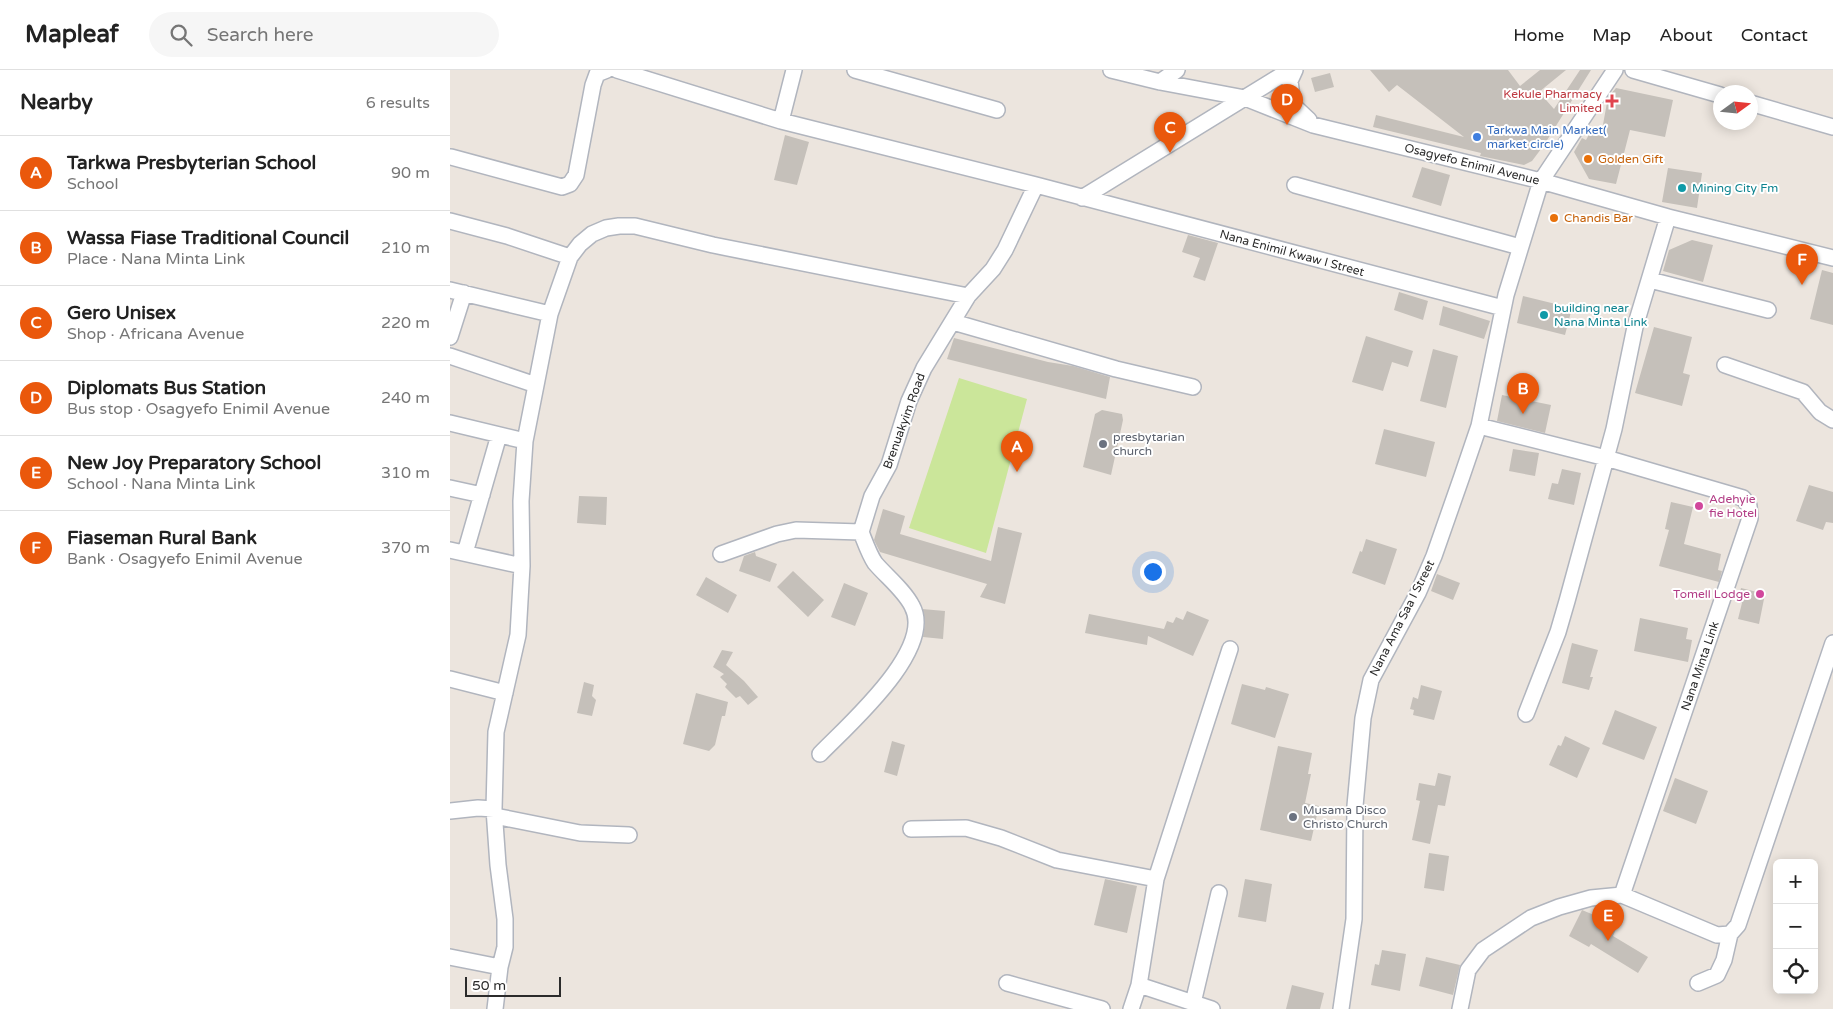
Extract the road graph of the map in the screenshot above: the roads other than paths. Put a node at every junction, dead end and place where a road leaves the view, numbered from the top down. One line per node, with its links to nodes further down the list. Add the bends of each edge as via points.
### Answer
1 (607, 70): 19 (street, via 598,74 593,85 576,175 570,184 562,187)
2 (617, 70): 16 (street, Nana Enimil Kwaw I Street)
3 (794, 70): 16 (street)
4 (855, 70): 15 (street)
5 (1112, 70): 11 (street, Osagyefo Enimil Avenue)
6 (1177, 70): 11 (street)
7 (1290, 70): 13 (street)
8 (1295, 70): 17 (street, via 1290,81 1293,105)
9 (1615, 70): 20 (street, Nana Ama Saa I Street)
10 (1632, 70): 12 (street)
11 (1160, 82): 13 (street, Osagyefo Enimil Avenue)
12 (1713, 93)
13 (1245, 98): 17 (street, Osagyefo Enimil Avenue); 23 (street)
14 (1758, 105): 18 (street)
15 (996, 110)
16 (780, 121): 21 (street, Nana Enimil Kwaw I Street)
17 (1313, 124): 20 (street, Osagyefo Enimil Avenue)
18 (1833, 126)
19 (451, 157)
20 (1541, 182): 24 (street, Osagyefo Enimil Avenue); 26 (street, Nana Ama Saa I Street)
21 (1036, 185): 23 (street, Nana Enimil Kwaw I Street); 31 (street, Brenuakyim Road, via 1005,250 993,269)
22 (1295, 185): 26 (street)
23 (1082, 198): 32 (street, Nana Enimil Kwaw I Street)
24 (1668, 217): 28 (street, Osagyefo Enimil Avenue); 29 (street)
25 (450, 221): 27 (street)
26 (1520, 246): 32 (street, Nana Ama Saa I Street)
27 (570, 256): 31 (street, via 592,234 606,228 636,226 712,245); 34 (street)
28 (1833, 258)
29 (1650, 280): 33 (street); 46 (street, via 1635,327)
30 (457, 291): 34 (street); 36 (street)
31 (968, 296): 35 (street, Brenuakyim Road)
32 (1502, 308): 43 (street, Nana Ama Saa I Street)
33 (1768, 310)
34 (550, 314): 39 (street)
35 (953, 322): 40 (street, via 1116,369); 49 (street, Brenuakyim Road, via 917,382 890,465 872,496)
36 (450, 337)
37 (450, 356): 39 (street)
38 (1725, 365): 41 (street, via 1803,392 1820,412)
39 (536, 385): 45 (street)
40 (1193, 387)
41 (1833, 420)
42 (450, 423): 44 (street)
43 (1479, 426): 46 (street, Nana Minta Link); 78 (street, Nana Ama Saa I Street, via 1434,556 1371,680 1363,718 1355,806 1354,919)
44 (498, 434): 45 (street); 48 (street)
45 (525, 441): 53 (street, via 521,501)
46 (1606, 458): 58 (street, via 1558,632); 66 (street, Nana Minta Link, via 1743,498 1749,506 1750,518)
47 (450, 488): 48 (street)
48 (482, 495): 51 (street)
49 (861, 532): 52 (street, via 796,530); 59 (street, via 874,561 914,608 913,636 907,655 892,678)
50 (450, 550): 51 (street)
51 (465, 553): 53 (street)
52 (721, 554)
53 (522, 566): 57 (street, via 518,635)
54 (1833, 643): 67 (street, via 1738,924)
55 (1230, 649): 64 (street)
56 (450, 679): 57 (street)
57 (504, 693): 61 (street, via 496,732)
58 (1526, 714)
59 (820, 754)
60 (450, 812): 61 (street, via 478,808)
61 (495, 812): 63 (street, via 580,833); 69 (street, via 505,919 505,947)
62 (911, 829): 64 (street, via 966,828 1057,860)
63 (629, 835)
64 (1156, 879): 72 (street)
65 (1220, 893): 73 (street)
66 (1622, 895): 67 (street, via 1717,935); 79 (street, via 1591,898 1558,907 1531,918 1502,936 1483,950 1468,970)
67 (1730, 934): 71 (street, via 1717,975)
68 (450, 957): 69 (street)
69 (500, 967): 74 (street)
70 (1007, 983): 75 (street)
71 (1698, 983)
72 (1139, 985): 73 (street); 76 (street)
73 (1192, 1003): 77 (street)
74 (495, 1009)
75 (1102, 1009)
76 (1131, 1009)
77 (1212, 1009)
78 (1341, 1009)
79 (1460, 1009)

